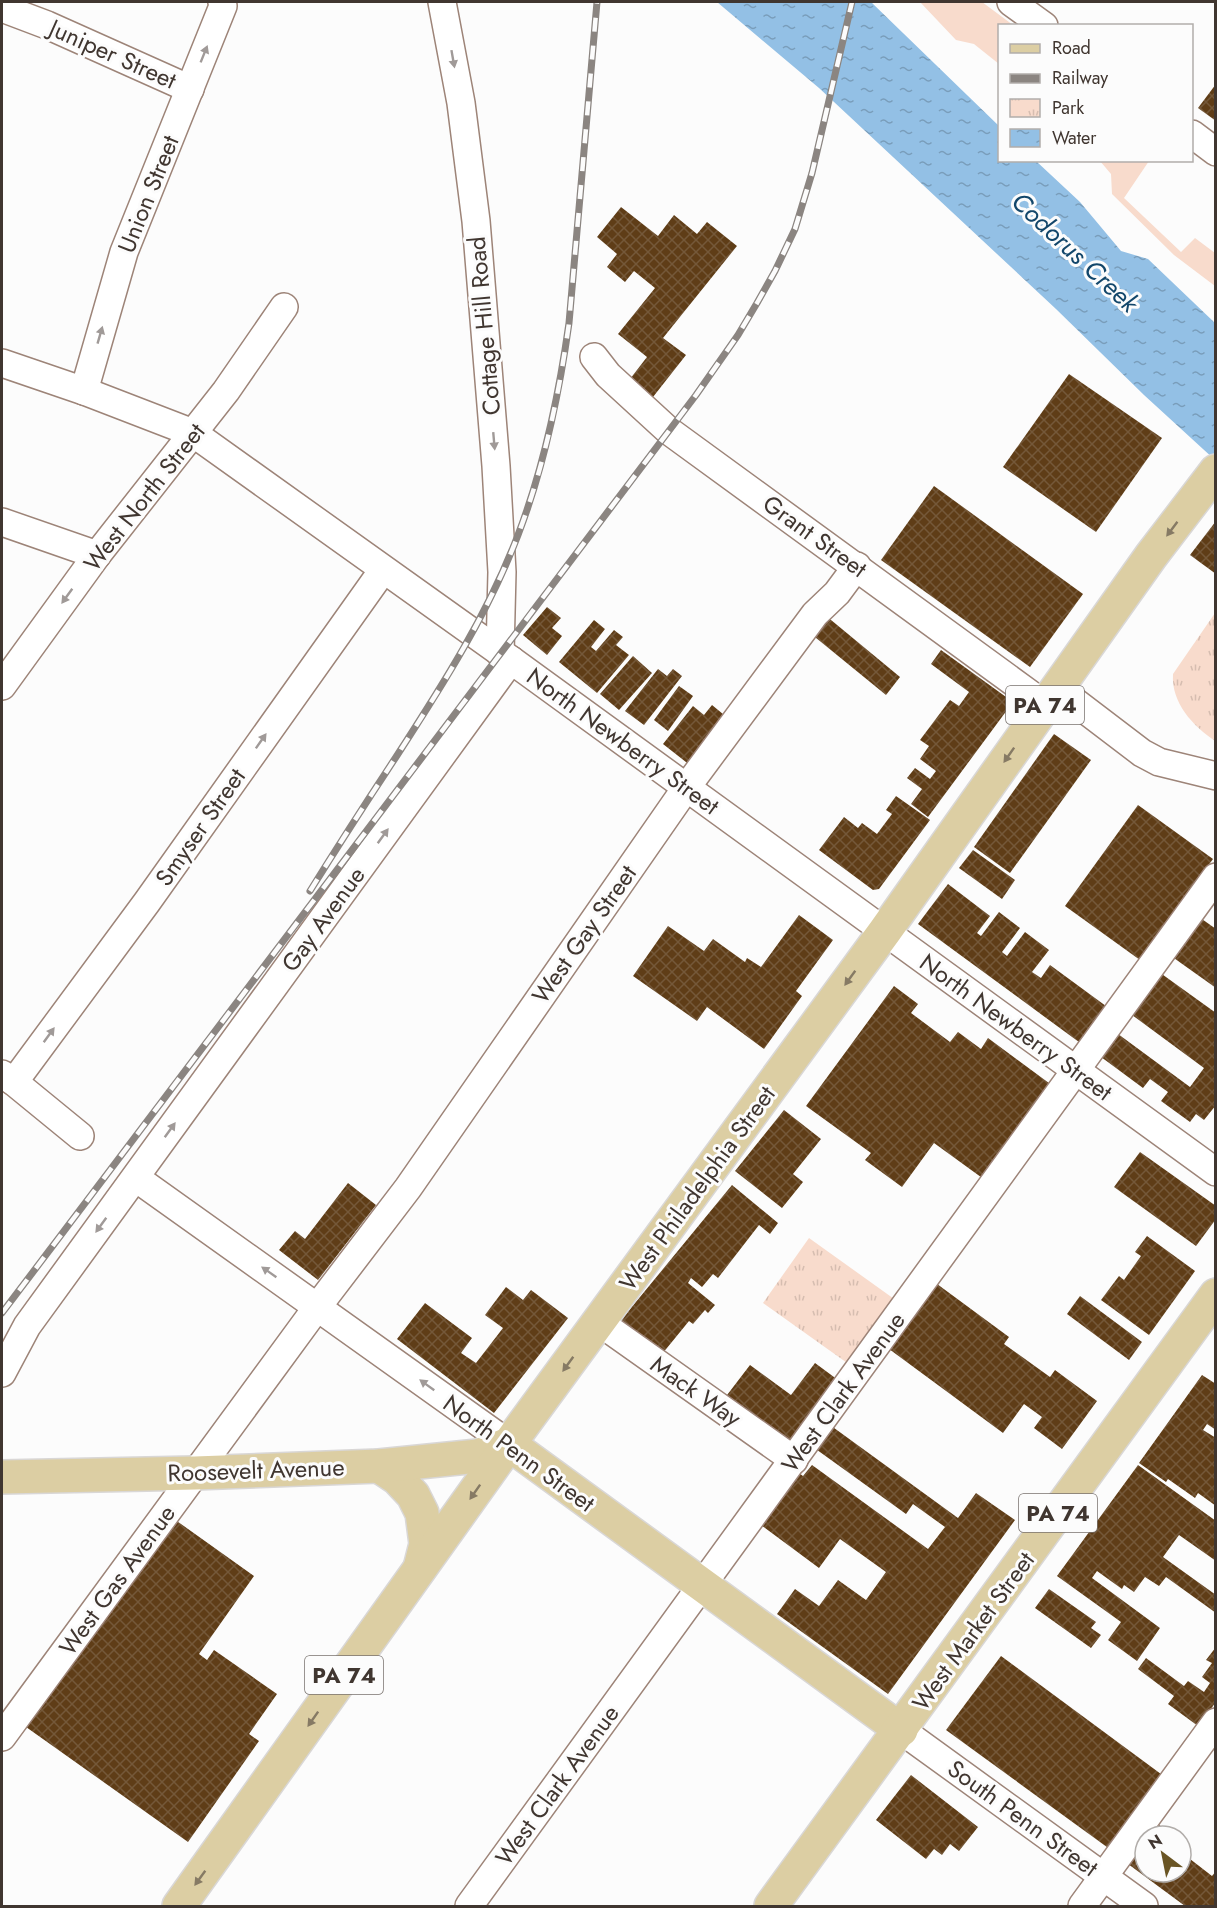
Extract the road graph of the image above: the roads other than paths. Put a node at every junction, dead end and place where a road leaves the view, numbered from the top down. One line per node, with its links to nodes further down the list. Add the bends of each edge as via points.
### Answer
1 (222, 2): 6 (street, Union Street, one-way to 1)
2 (442, 2): 19 (street, Cottage Hill Road, one-way to 19, via 476,221 499,513)
3 (1011, 2): 5 (street)
4 (2, 8): 6 (street, Juniper Street)
5 (1041, 24)
6 (190, 89): 12 (street, Union Street, one-way to 6, via 124,252)
7 (1193, 136): 8 (street)
8 (1215, 152)
9 (284, 307): 13 (street, West North Street)
10 (594, 357): 17 (street, Grant Street, via 608,375 669,430)
11 (2, 363): 12 (street, North Newberry Street)
12 (84, 391): 13 (street, North Newberry Street)
13 (193, 433): 16 (street, West North Street); 18 (street, North Newberry Street)
14 (1211, 476): 21 (main road, West Philadelphia Street / PA 74, one-way to 21)
15 (2, 522): 16 (street)
16 (97, 555): 20 (street, West North Street, one-way to 20)
17 (856, 566): 21 (street, Grant Street); 23 (street, West Gay Street, via 837,593 815,614)
18 (383, 570): 19 (street, North Newberry Street); 27 (street, Smyser Street, one-way to 18, via 147,902)
19 (505, 656): 23 (street, North Newberry Street); 30 (street, Gay Avenue, one-way to 19)
20 (3, 681)
21 (1051, 697): 22 (street, Grant Street, via 1159,762); 25 (main road, West Philadelphia Street / PA 74, one-way to 25)
22 (1215, 777)
23 (686, 788): 25 (street, North Newberry Street); 32 (street, West Gay Street, via 408,1188)
24 (1215, 877): 26 (street, West Clark Avenue)
25 (885, 931): 26 (street, North Newberry Street); 33 (main road, West Philadelphia Street / PA 74, one-way to 33)
26 (1077, 1071): 29 (street, North Newberry Street); 36 (street, West Clark Avenue)
27 (8, 1078): 28 (street)
28 (80, 1136)
29 (1215, 1172)
30 (136, 1178): 32 (street, North Penn Street, one-way to 30); 34 (street, Gay Avenue, one-way to 34, via 27,1326)
31 (1215, 1295): 43 (main road, West Market Street / PA 74)
32 (318, 1306): 35 (street, North Penn Street, one-way to 32); 38 (street, West Gas Avenue)
33 (599, 1322): 35 (main road, West Philadelphia Street / PA 74, one-way to 35); 36 (street, Mack Way)
34 (2, 1373)
35 (509, 1444): 37 (main road, Roosevelt Avenue, via 478,1456); 40 (main road, West Philadelphia Street / PA 74, one-way to 40); 41 (main road, North Penn Street)
36 (794, 1460): 41 (street, West Clark Avenue)
37 (379, 1466): 38 (main road, Roosevelt Avenue); 40 (main road, via 413,1495 422,1513 426,1544)
38 (195, 1473): 39 (main road, Roosevelt Avenue); 44 (street, West Gas Avenue)
39 (2, 1477)
40 (419, 1569): 46 (main road, West Philadelphia Street / PA 74, one-way to 46)
41 (702, 1587): 43 (main road, North Penn Street); 47 (street, West Clark Avenue)
42 (1215, 1722): 45 (street)
43 (901, 1730): 45 (street, South Penn Street); 48 (main road, West Market Street / PA 74)
44 (2, 1737)
45 (1104, 1877): 49 (street); 50 (street, South Penn Street)
46 (179, 1906)
47 (469, 1906)
48 (771, 1906)
49 (1082, 1906)
50 (1144, 1906)

